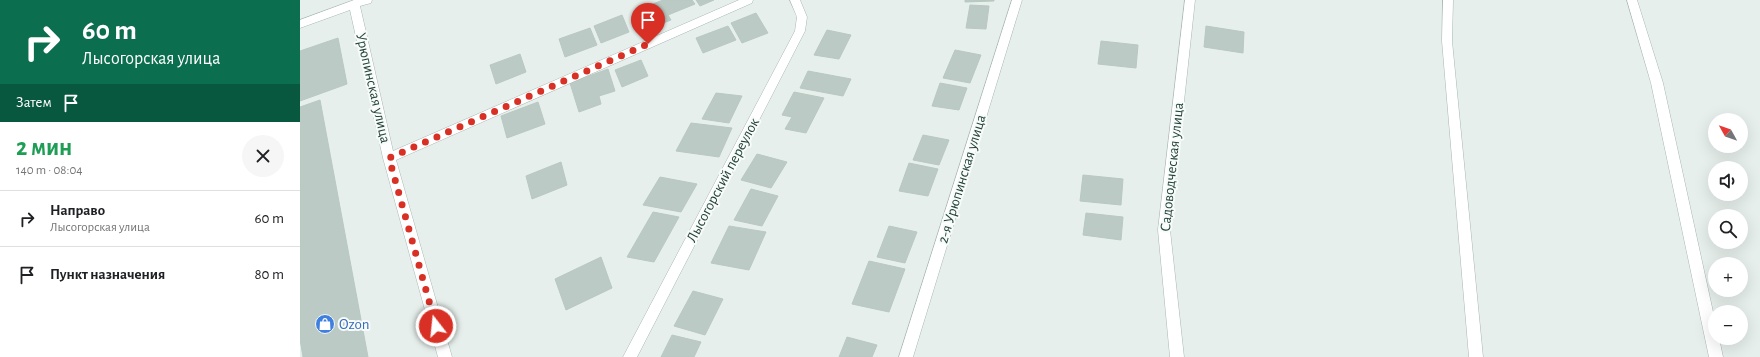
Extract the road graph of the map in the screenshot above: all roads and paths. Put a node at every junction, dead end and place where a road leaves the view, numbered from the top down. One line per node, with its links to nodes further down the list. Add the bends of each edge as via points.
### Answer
1 (367, 0): 8 (street)
2 (748, 0): 10 (street)
3 (795, 0): 12 (street, Лысогорский переулок, via 802,16 800,31)
4 (1017, 0): 13 (street, 2-я Урюпинская улица)
5 (1190, 0): 14 (street, Садоводческая улица, via 1164,230)
6 (1448, 0): 15 (street, via 1447,41)
7 (1632, 0): 16 (street, via 1657,83)
8 (354, 4): 9 (street); 10 (street, Урюпинская улица)
9 (300, 24)
10 (389, 158): 11 (street, Урюпинская улица)
11 (445, 357)
12 (630, 357)
13 (906, 357)
14 (1177, 357)
15 (1476, 357)
16 (1716, 357)

